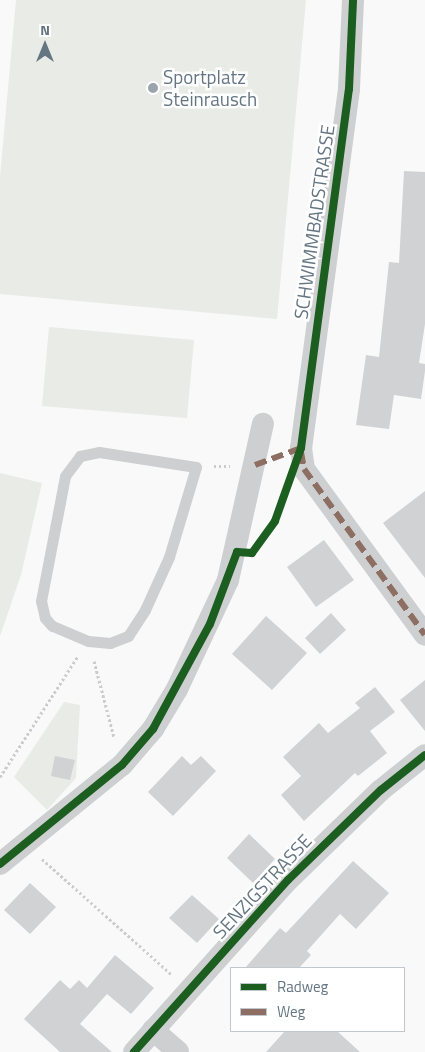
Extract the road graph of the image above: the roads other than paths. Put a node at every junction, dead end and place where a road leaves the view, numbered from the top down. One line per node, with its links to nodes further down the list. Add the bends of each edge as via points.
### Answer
1 (353, 0): 4 (street, SCHWIMMBADSTRASSE, via 348,89 300,448 304,469)
2 (263, 424): 6 (street, via 237,552 210,624 177,690 153,728 122,765)
3 (196, 467): 3 (lane, via 169,557 145,610 128,636 110,643 88,641 52,626 45,618 41,601 65,476 80,456 99,452)
4 (425, 635)
5 (425, 755): 7 (street, SENZIGSTRASSE, via 336,832)
6 (0, 864)
7 (153, 1030): 8 (street, SENZIGSTRASSE); 9 (street)
8 (134, 1052)
9 (178, 1052)

